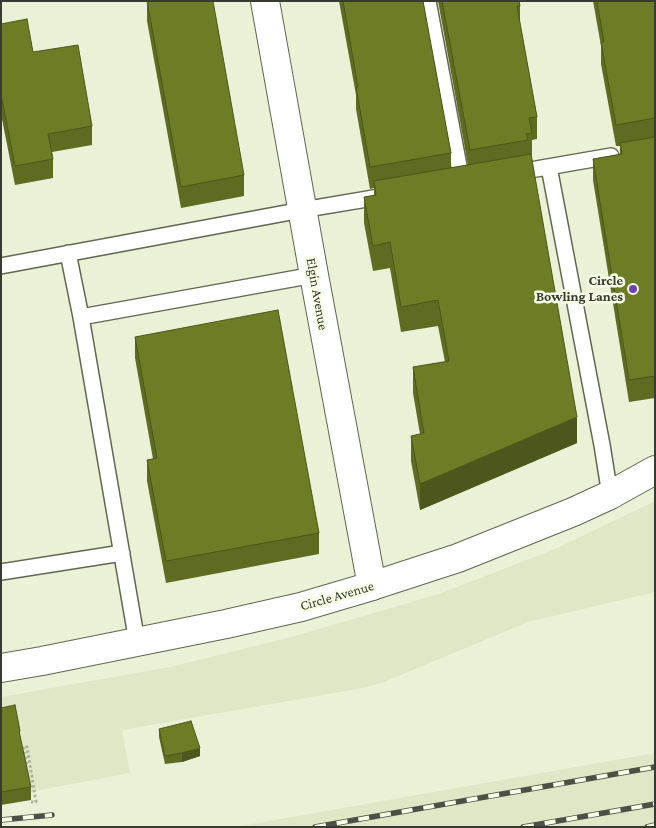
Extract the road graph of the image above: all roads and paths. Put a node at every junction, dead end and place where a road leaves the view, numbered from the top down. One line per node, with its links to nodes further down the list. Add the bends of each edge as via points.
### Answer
1 (265, 1): 8 (street, Elgin Avenue)
2 (428, 1): 6 (lane)
3 (626, 154): 4 (lane)
4 (549, 167): 5 (lane); 14 (lane)
5 (501, 176)
6 (462, 182)
7 (403, 192): 8 (lane)
8 (302, 210): 9 (lane); 11 (street, Elgin Avenue)
9 (68, 253): 10 (lane); 12 (lane)
10 (1, 266)
11 (314, 275): 12 (lane); 17 (street, Elgin Avenue)
12 (81, 318): 15 (lane)
13 (655, 470): 14 (street, Circle Avenue)
14 (610, 495): 17 (street, Circle Avenue, via 458,558)
15 (122, 553): 16 (lane); 18 (lane)
16 (1, 572)
17 (372, 586): 18 (street, Circle Avenue, via 301,608)
18 (137, 642): 19 (street, Circle Avenue)
19 (1, 668)
20 (24, 767): 21 (path, via 27,766 23,748 27,747 36,802)
21 (31, 802)

